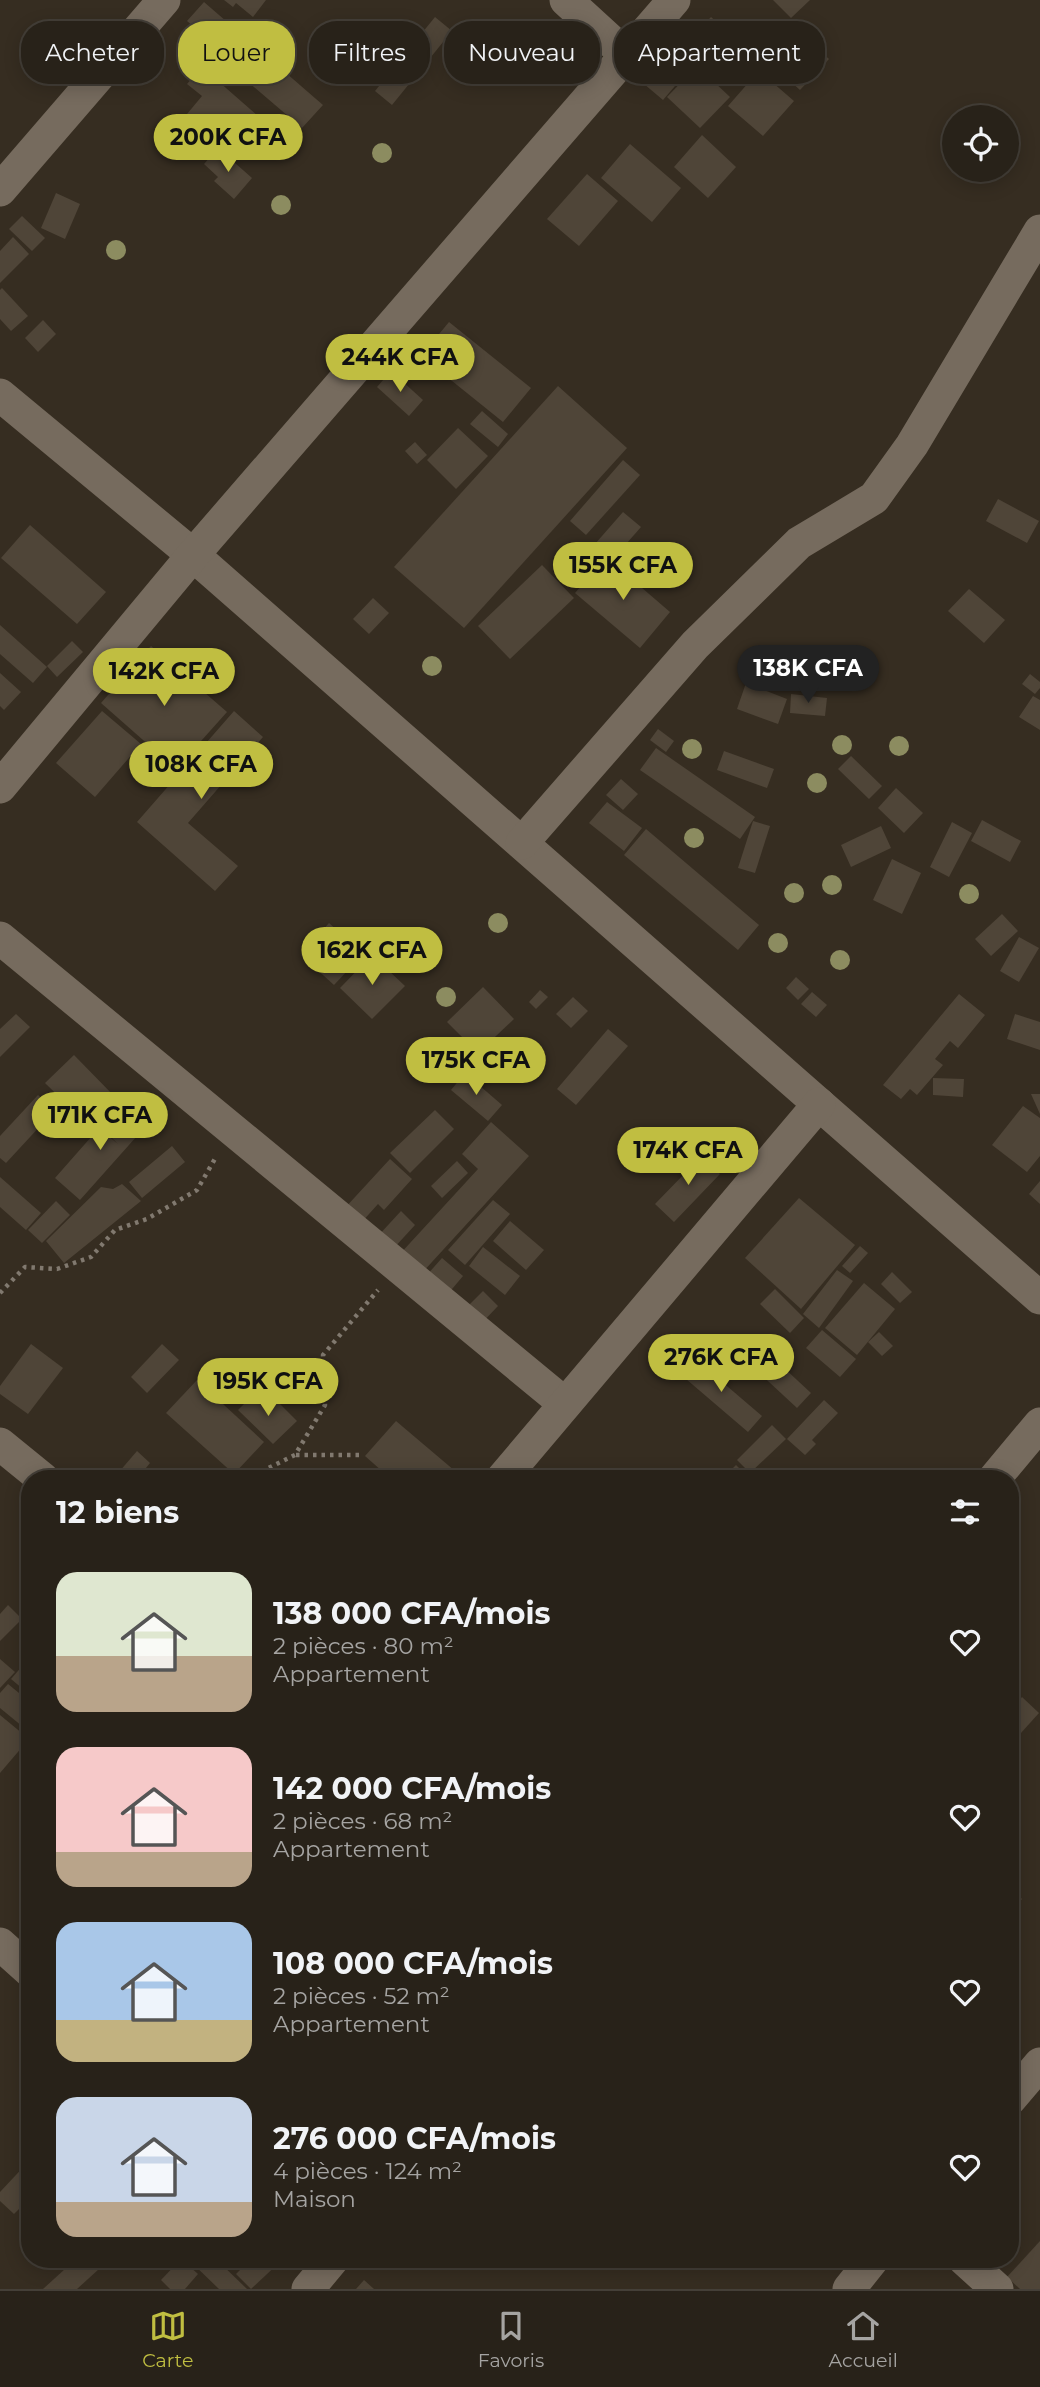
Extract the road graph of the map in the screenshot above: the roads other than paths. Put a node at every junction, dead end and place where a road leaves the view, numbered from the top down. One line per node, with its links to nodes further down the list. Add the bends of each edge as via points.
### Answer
1 (164, 0): 7 (street)
2 (566, 0): 5 (street)
3 (674, 0): 4 (street)
4 (655, 21)
5 (614, 44)
6 (614, 67): 10 (street)
7 (0, 190)
8 (1040, 231): 12 (street, via 912,444 874,498 799,543 695,645)
9 (0, 395): 10 (street)
10 (193, 555): 11 (street); 12 (street)
11 (0, 787)
12 (522, 843): 14 (street)
13 (0, 938): 16 (street)
14 (819, 1104): 15 (street); 16 (street)
15 (1040, 1298)
16 (565, 1404): 20 (street)
17 (1040, 1424): 21 (street)
18 (0, 1444): 19 (street)
19 (32, 1470)
20 (510, 1470)
21 (1002, 1470)
22 (0, 1944): 23 (street)
23 (21, 1963)
24 (1040, 2064): 25 (street)
25 (1019, 2088)
26 (326, 2268): 29 (street)
27 (866, 2268): 30 (street)
28 (974, 2268): 31 (street)
29 (308, 2289)
30 (849, 2289)
31 (997, 2289)

